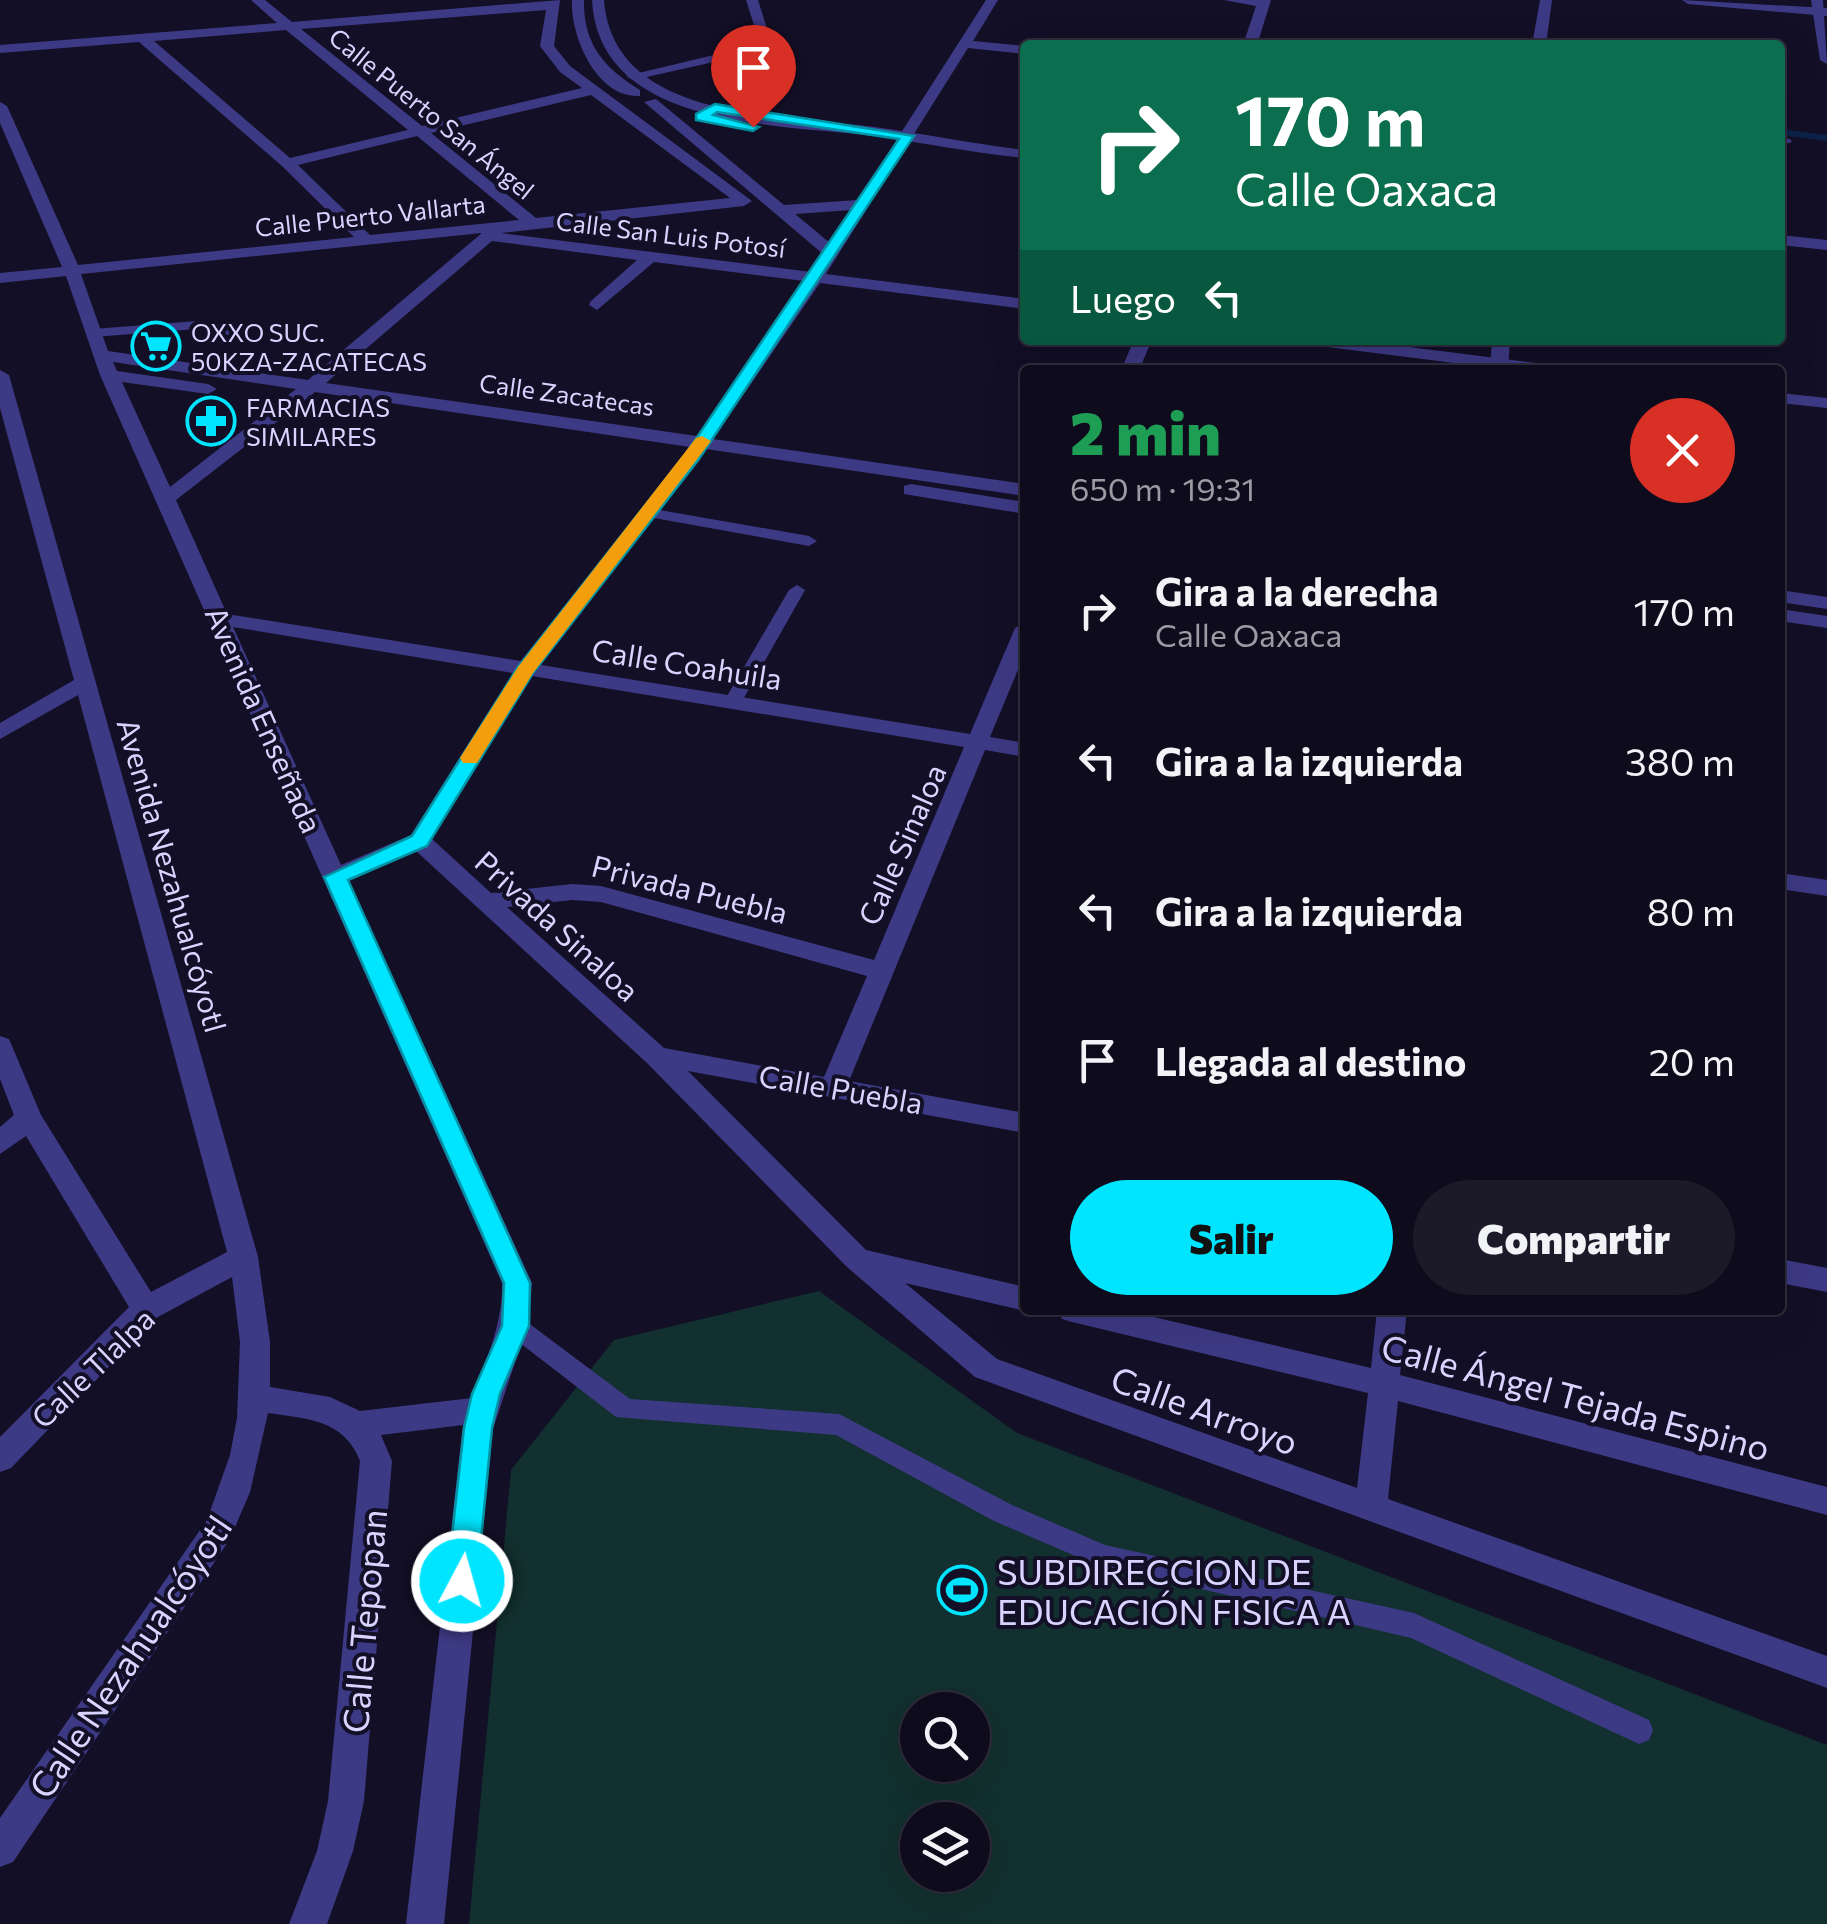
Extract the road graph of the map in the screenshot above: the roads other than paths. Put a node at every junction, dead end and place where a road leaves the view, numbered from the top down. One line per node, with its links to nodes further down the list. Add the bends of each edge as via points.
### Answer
1 (257, 0): 12 (street, Calle Puerto San Ángel)
2 (578, 0): 24 (street, via 587,54)
3 (598, 0): 21 (street, via 600,34)
4 (752, 0): 17 (street)
5 (992, 0): 16 (street)
6 (1230, 0): 10 (street)
7 (1546, 0): 15 (street)
8 (1688, 0): 11 (street)
9 (555, 2): 12 (street); 23 (street, via 547,46)
10 (1264, 2): 14 (street)
11 (1821, 7): 20 (street)
12 (287, 25): 13 (street); 28 (street, Calle Puerto San Ángel)
13 (140, 36): 18 (street); 31 (street)
14 (1252, 40)
15 (1540, 40)
16 (966, 44): 19 (street); 29 (street)
17 (768, 46): 21 (street); 22 (street)
18 (0, 49)
19 (1020, 49)
20 (1827, 60)
21 (633, 76): 26 (street)
22 (778, 76)
23 (592, 90): 28 (street); 34 (street, Calle Puerto Vallarta, via 744,202)
24 (650, 102): 27 (street); 33 (street)
25 (0, 106): 41 (street, Avenida Enseñada)
26 (715, 108): 27 (street); 29 (street)
27 (701, 117): 29 (street)
28 (419, 131): 31 (street); 34 (street, Calle Puerto San Ángel)
29 (904, 141): 30 (street); 32 (street)
30 (1020, 153)
31 (287, 163): 36 (street)
32 (864, 204): 33 (street); 39 (street)
33 (784, 210): 39 (street)
34 (532, 223): 35 (street, Calle Puerto Vallarta)
35 (495, 231): 36 (street, Calle Puerto Vallarta); 40 (street, Calle San Luis Potosí); 51 (street)
36 (366, 240): 41 (street, Calle Puerto Vallarta)
37 (1785, 241): 38 (street)
38 (1827, 246)
39 (832, 253): 43 (street)
40 (651, 256): 43 (street, Calle San Luis Potosí); 45 (street)
41 (72, 271): 42 (street, Calle Puerto Vallarta); 48 (street, Avenida Enseñada)
42 (0, 278)
43 (814, 278): 44 (street, Calle San Luis Potosí); 56 (street)
44 (1020, 303)
45 (596, 305)
46 (236, 333): 48 (lane, via 196,325)
47 (1347, 345): 49 (street)
48 (101, 354): 51 (street, Calle Zacatecas); 53 (street, Calle Zacatecas); 58 (street, Avenida Enseñada)
49 (1485, 365)
50 (0, 375): 55 (street, Avenida Nezahualcóyotl)
51 (310, 387): 53 (street); 56 (street, Calle Zacatecas)
52 (1785, 399): 54 (street)
53 (291, 401): 56 (street, Calle Zacatecas); 58 (street)
54 (1827, 404)
55 (6, 422): 70 (street, Avenida Nezahualcóyotl)
56 (698, 448): 57 (street, Calle Zacatecas); 59 (street, Calle Zacatecas); 60 (street)
57 (1020, 489)
58 (167, 498): 66 (street, Avenida Enseñada)
59 (1020, 507)
60 (648, 513): 61 (lane); 69 (street)
61 (809, 541)
62 (797, 590): 71 (lane)
63 (1785, 597): 64 (street)
64 (1827, 603)
65 (1785, 616): 67 (street)
66 (221, 619): 69 (street, Calle Coahuila); 76 (street, Avenida Enseñada)
67 (1827, 622)
68 (1020, 641): 73 (street, Calle Sinaloa)
69 (525, 671): 71 (street, Calle Coahuila); 75 (street)
70 (85, 682): 72 (street); 87 (street, Avenida Nezahualcóyotl)
71 (732, 703): 73 (street, Calle Coahuila)
72 (0, 732)
73 (981, 742): 74 (street, Calle Coahuila); 80 (street, Calle Sinaloa)
74 (1020, 749)
75 (419, 841): 76 (street); 79 (street, Privada Sinaloa)
76 (335, 877): 95 (street, Avenida Enseñada, via 512,1266 519,1301)
77 (1785, 882): 78 (street)
78 (1827, 888)
79 (482, 902): 80 (street, Privada Puebla, via 601,894); 82 (street, Privada Sinaloa)
80 (880, 971): 83 (street, Calle Sinaloa)
81 (0, 1046): 84 (street)
82 (656, 1056): 83 (street, Calle Puebla); 88 (street, Calle Arroyo)
83 (834, 1085): 85 (street, Calle Puebla)
84 (29, 1118): 86 (street); 92 (street)
85 (1020, 1121)
86 (0, 1143)
87 (244, 1257): 92 (street, Calle Tlalpa); 97 (street, Avenida Nezahualcóyotl)
88 (857, 1259): 91 (street); 102 (street, Calle Arroyo, via 1002,1376)
89 (1785, 1272): 90 (street)
90 (1827, 1280)
91 (1020, 1298)
92 (146, 1309): 100 (street, Calle Tlalpa)
93 (1093, 1315): 96 (street, Calle Ángel Tejada Espino)
94 (1391, 1315): 96 (street)
95 (515, 1326): 98 (street, Avenida Enseñada); 104 (lane, via 625,1409 838,1426 1002,1513 1103,1556 1414,1626)
96 (1384, 1384): 101 (street, Calle Ángel Tejada Espino); 102 (street)
97 (256, 1398): 99 (street, via 340,1413); 105 (street, Calle Nezahualcóyotl, via 241,1483 219,1528)
98 (482, 1410): 99 (street); 107 (street, Avenida Enseñada)
99 (360, 1424): 106 (street, Calle Tepopan, via 376,1462 352,1759 335,1850)
100 (0, 1458)
101 (1827, 1501)
102 (1371, 1508): 103 (street, Calle Arroyo)
103 (1827, 1672)
104 (1639, 1730)
105 (0, 1849)
106 (308, 1924)
107 (426, 1924)

